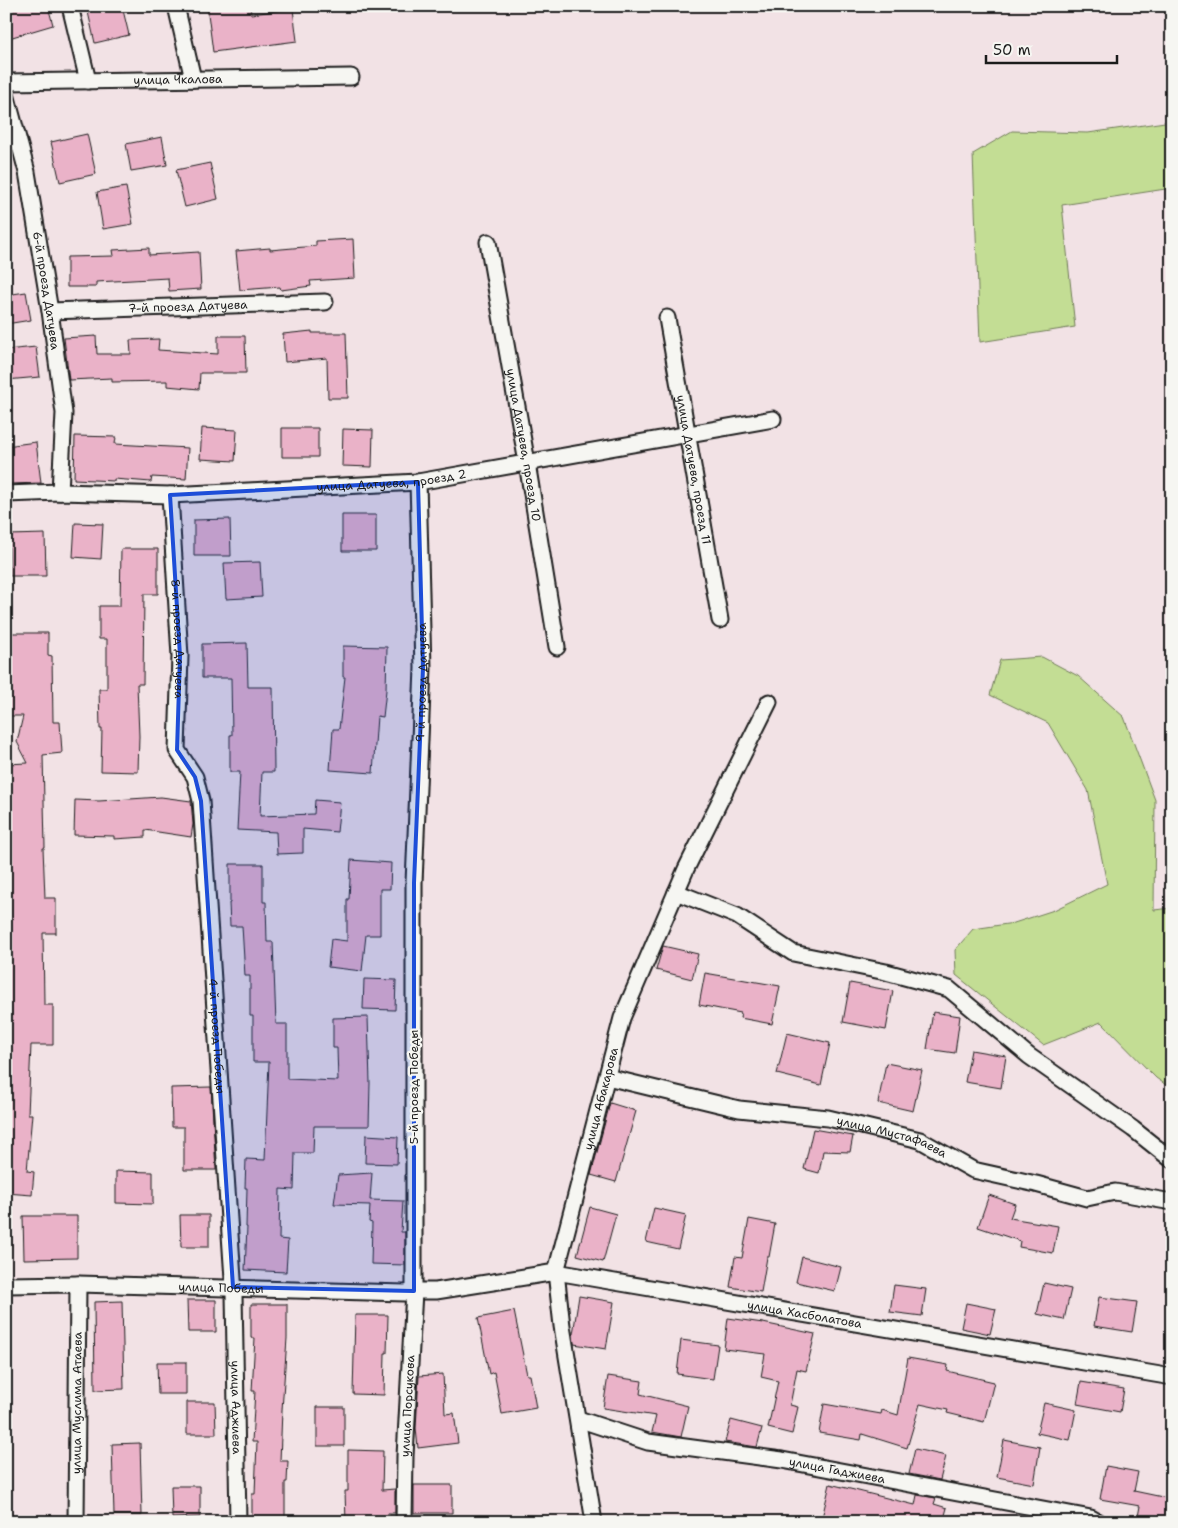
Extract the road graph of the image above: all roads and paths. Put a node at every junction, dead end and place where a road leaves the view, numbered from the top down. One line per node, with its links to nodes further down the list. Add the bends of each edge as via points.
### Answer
1 (70, 6): 5 (street)
2 (176, 6): 4 (street)
3 (351, 77): 4 (street, улица Чкалова)
4 (193, 79): 5 (street, улица Чкалова)
5 (88, 81): 6 (street, улица Чкалова)
6 (6, 82)
7 (6, 94): 10 (street, 6-й проезд Датуева, via 27,172)
8 (488, 242): 14 (street, улица Датуева, проезд 10)
9 (325, 302): 10 (street, 7-й проезд Датуева)
10 (50, 311): 16 (street, 6-й проезд Датуева, via 64,413)
11 (667, 318): 13 (street, улица Датуева, проезд 11)
12 (773, 419): 13 (street, улица Датуева, проезд 2)
13 (687, 434): 14 (street, улица Датуева, проезд 2); 19 (street, улица Датуева, проезд 11)
14 (527, 463): 15 (street, улица Датуева, проезд 2); 20 (street, улица Датуева, проезд 10)
15 (418, 482): 18 (street, улица Датуева, проезд 2); 23 (street, 9-й проезд Датуева, via 423,668)
16 (60, 492): 17 (street, улица Датуева, проезд 2); 18 (street, улица Датуева, проезд 2)
17 (6, 494)
18 (170, 495): 22 (street, 8-й проезд Датуева, via 180,656 178,750)
19 (720, 620)
20 (557, 647)
21 (769, 702): 24 (street, улица Абакарова)
22 (195, 777): 31 (street, 4-й проезд Победы, via 201,801)
23 (414, 882): 32 (street, 5-й проезд Победы)
24 (676, 892): 25 (street, улица Абакарова, via 622,1018); 26 (street, via 737,916 793,953 886,972 949,990 1029,1056)
25 (607, 1077): 27 (street, улица Мустафаева, via 739,1109 828,1118 920,1140 973,1170 1088,1198 1115,1192); 28 (street, улица Абакарова)
26 (1172, 1160)
27 (1172, 1202)
28 (556, 1272): 33 (street, улица Хасболатова); 34 (street, улица Хасболатова); 35 (street, улица Абакарова)
29 (78, 1284): 30 (street, улица Победы); 31 (street, улица Победы); 36 (street, улица Муслима Атаева)
30 (6, 1285)
31 (233, 1291): 32 (street, улица Победы); 37 (street, улица Аджиева)
32 (414, 1291): 33 (street, улица Победы); 38 (street, улица Порсукова)
33 (436, 1291)
34 (1172, 1377)
35 (578, 1419): 39 (street, улица Абакарова); 40 (street, улица Гаджиева, via 648,1442 782,1460 1081,1516)
36 (76, 1522)
37 (238, 1522)
38 (404, 1522)
39 (594, 1522)
40 (1098, 1522)

